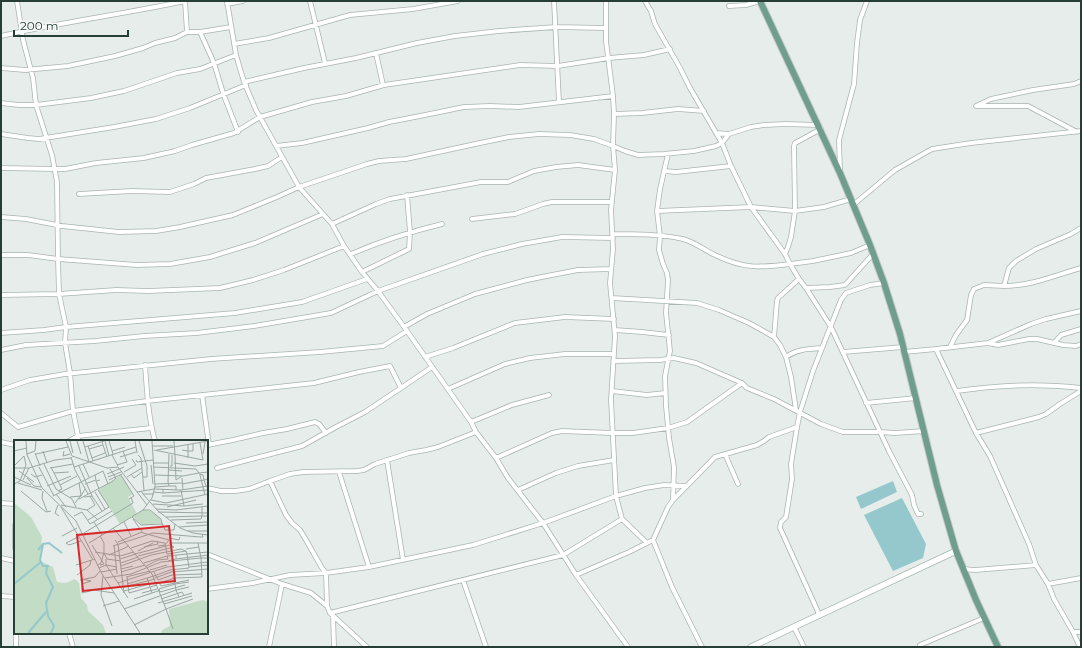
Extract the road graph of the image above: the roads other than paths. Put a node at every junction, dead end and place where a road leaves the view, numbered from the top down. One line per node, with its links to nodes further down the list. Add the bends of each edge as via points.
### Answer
1 (17, 1): 17 (street)
2 (185, 1): 17 (street); 18 (street)
3 (243, 1): 11 (street)
4 (310, 1): 13 (street)
5 (458, 1): 13 (street, via 413,9 350,15)
6 (554, 1): 15 (street)
7 (606, 1): 16 (street)
8 (645, 1): 22 (street)
9 (760, 1): 12 (street); 42 (main road)
10 (867, 1): 59 (street, via 856,43 854,84 839,140)
11 (227, 2): 14 (street)
12 (729, 6)
13 (316, 26): 21 (street); 27 (street)
14 (231, 27): 19 (street); 21 (street)
15 (556, 27): 16 (street); 23 (street, via 455,36); 28 (street)
16 (606, 28): 25 (street)
17 (22, 31): 20 (street); 30 (street)
18 (187, 32): 19 (street); 30 (street, via 115,56 68,66)
19 (200, 32): 26 (street)
20 (1, 36)
21 (234, 44): 24 (street)
22 (670, 49): 25 (street, via 644,55); 39 (street)
23 (376, 53): 27 (street); 33 (street)
24 (236, 55): 26 (street); 32 (street)
25 (609, 58): 28 (street); 35 (street)
26 (214, 63): 34 (street); 38 (street, via 124,91)
27 (325, 63): 32 (street)
28 (558, 66): 33 (street, via 520,65); 36 (street)
29 (1, 68): 30 (street)
30 (31, 69): 38 (street)
31 (1081, 81): 43 (street, via 990,99 976,106 1028,106)
32 (245, 83): 34 (street); 41 (street)
33 (383, 85): 41 (street)
34 (223, 93): 44 (street); 48 (street, via 190,108 156,119)
35 (613, 96): 36 (street); 40 (street)
36 (559, 102): 50 (street, via 518,108 464,107 302,143)
37 (1, 103): 38 (street)
38 (36, 105): 48 (street)
39 (704, 111): 40 (street, via 678,109); 45 (street)
40 (614, 114): 51 (street)
41 (260, 117): 44 (street); 50 (street)
42 (820, 127): 47 (street, via 764,125); 59 (main road); 67 (street, via 795,143)
43 (1079, 131): 64 (street, via 932,149 895,170)
44 (238, 132): 56 (street, via 144,158)
45 (716, 133): 47 (street); 49 (street)
46 (1, 134): 48 (street)
47 (729, 134): 49 (street)
48 (46, 138): 56 (street)
49 (722, 143): 52 (street, via 694,151); 54 (street)
50 (276, 146): 53 (street)
51 (613, 146): 52 (street, via 638,154); 57 (street); 60 (street, via 594,139 570,135 539,134 480,142 406,159 379,161)
52 (668, 154): 58 (street)
53 (282, 157): 60 (street); 61 (street, via 268,166 206,178 170,192 132,190)
54 (731, 166): 58 (street); 65 (street)
55 (1, 168): 56 (street)
56 (55, 169): 73 (street)
57 (615, 170): 62 (street, via 578,165 556,167 534,171 508,182 480,182); 63 (street)
58 (665, 171): 66 (street)
59 (840, 173): 64 (main road)
60 (299, 187): 68 (street); 73 (street, via 233,215 156,231 119,232)
61 (79, 194)
62 (407, 195): 71 (street, via 376,204); 75 (street)
63 (612, 202): 70 (street, via 552,202 515,214); 76 (street)
64 (852, 202): 67 (street); 78 (main road)
65 (751, 207): 66 (street); 67 (street); 81 (street)
66 (658, 211): 77 (street)
67 (796, 211): 81 (street, via 790,243)
68 (323, 214): 71 (street); 84 (street, via 255,243 210,257 170,264 137,265)
69 (1, 217): 73 (street)
70 (472, 219)
71 (332, 224): 79 (street)
72 (442, 224): 75 (street)
73 (58, 225): 84 (street)
74 (1081, 228): 93 (street, via 1016,261 1009,268)
75 (410, 232): 80 (street); 88 (street, via 409,249)
76 (613, 236): 77 (street); 87 (street); 95 (street, via 562,237 522,244 483,254)
77 (660, 236): 85 (street, via 684,239 732,262 749,267); 100 (street, via 660,250 668,280)
78 (870, 245): 82 (main road); 85 (street, via 851,253)
79 (344, 246): 80 (street); 98 (street, via 284,270 220,288)
80 (351, 254): 88 (street)
81 (785, 254): 85 (street)
82 (873, 254): 91 (main road); 92 (street)
83 (1, 255): 84 (street)
84 (58, 258): 98 (street)
85 (790, 264): 90 (street)
86 (1081, 268): 93 (street, via 1044,280)
87 (612, 269): 99 (street); 105 (street, via 578,270 526,280 475,294 427,314)
88 (362, 272): 89 (street)
89 (367, 279): 95 (street); 103 (street, via 302,302 235,313)
90 (800, 279): 94 (street); 110 (street, via 778,298)
91 (884, 283): 96 (street); 119 (main road)
92 (845, 285): 94 (street); 96 (street)
93 (1004, 286): 115 (street, via 984,285 974,289 967,320)
94 (806, 288): 104 (street)
95 (378, 291): 105 (street); 111 (street, via 331,313 254,326)
96 (846, 293): 104 (street, via 838,306)
97 (1, 294): 98 (street)
98 (59, 294): 103 (street)
99 (612, 298): 100 (street); 102 (street)
100 (667, 302): 109 (street); 110 (street, via 697,303 711,307)
101 (1081, 311): 112 (street, via 1027,326)
102 (614, 319): 107 (street); 122 (street, via 565,317 515,323)
103 (66, 327): 108 (street); 111 (street)
104 (831, 327): 116 (street); 120 (street)
105 (406, 329): 122 (street); 126 (street, via 383,346)
106 (1081, 329): 113 (street, via 1061,335)
107 (615, 330): 109 (street); 121 (street)
108 (1, 333)
109 (669, 335): 124 (street)
110 (774, 337): 123 (street)
111 (65, 343): 118 (street, via 26,345); 128 (street)
112 (988, 343): 113 (street, via 998,345 1029,339); 115 (street)
113 (1054, 343): 114 (street, via 1071,346)
114 (1081, 344)
115 (950, 347): 117 (street)
116 (822, 348): 123 (street, via 793,352); 144 (street)
117 (936, 349): 119 (street); 135 (street)
118 (1, 350)
119 (904, 350): 120 (street); 140 (main road)
120 (843, 352): 142 (street)
121 (614, 354): 125 (street); 132 (street, via 565,354 530,358 505,364)
122 (425, 357): 127 (street)
123 (786, 357): 144 (street)
124 (669, 359): 125 (street); 129 (street, via 696,363); 137 (street)
125 (614, 361): 134 (street)
126 (145, 365): 128 (street); 141 (street)
127 (432, 367): 130 (street); 132 (street)
128 (70, 373): 133 (street, via 30,380); 143 (street)
129 (742, 384): 144 (street); 149 (street, via 687,422)
130 (401, 388): 138 (street, via 390,366 314,383); 153 (street, via 365,412)
131 (1081, 388): 135 (street, via 1042,385)
132 (448, 389): 146 (street)
133 (1, 390)
134 (612, 391): 137 (street, via 647,395); 154 (street)
135 (957, 391): 155 (street)
136 (1081, 391): 155 (street, via 1039,417)
137 (665, 393): 149 (street)
138 (202, 395): 141 (street); 160 (street)
139 (549, 395): 146 (street)
140 (916, 398): 142 (street); 150 (main road)
141 (148, 401): 143 (street); 148 (street)
142 (866, 403): 152 (street)
143 (73, 411): 145 (street, via 18,427); 156 (street)
144 (798, 411): 147 (street); 152 (street, via 821,424 843,432)
145 (1, 413)
146 (470, 422): 151 (street)
147 (797, 427): 164 (street, via 768,437 757,445); 206 (street, via 786,517 780,528)
148 (151, 428): 156 (street); 159 (street)
149 (668, 428): 154 (street); 172 (street, via 674,467)
150 (924, 431): 152 (street); 185 (main road)
151 (476, 432): 165 (street); 166 (street, via 438,447)
152 (880, 432): 180 (street, via 912,495 916,511)
153 (326, 433): 163 (street, via 314,422); 168 (street, via 302,446)
154 (612, 433): 165 (street, via 557,432); 167 (street)
155 (976, 433): 191 (street, via 990,456)
156 (78, 436): 157 (street); 158 (street)
157 (71, 440)
158 (78, 440)
159 (155, 440)
160 (207, 440)
161 (1, 442): 162 (street)
162 (14, 445)
163 (208, 445)
164 (725, 454): 171 (street); 173 (street, via 715,457)
165 (496, 458): 175 (street)
166 (387, 460): 169 (street, via 364,470); 189 (street)
167 (614, 460): 175 (street, via 578,466); 176 (street)
168 (217, 468)
169 (339, 472): 170 (street, via 303,472); 192 (street)
170 (270, 480): 174 (street, via 249,489 235,491); 194 (street, via 286,515 300,530)
171 (738, 484)
172 (673, 485): 173 (street); 176 (street, via 659,485); 177 (street)
173 (686, 486): 177 (street)
174 (208, 488)
175 (518, 490): 182 (street)
176 (616, 496): 181 (street); 182 (street)
177 (673, 500): 183 (street)
178 (1, 504): 179 (street)
179 (14, 504)
180 (921, 514)
181 (622, 519): 184 (street); 187 (street)
182 (543, 523): 187 (street); 189 (street, via 472,545)
183 (653, 540): 184 (street); 221 (street, via 672,587)
184 (647, 543): 195 (street)
185 (956, 551): 193 (main road); 206 (main road)
186 (208, 554): 197 (street)
187 (563, 555): 195 (street); 198 (street)
188 (1, 558): 190 (street)
189 (403, 560): 192 (street)
190 (14, 561)
191 (1036, 565): 193 (street); 200 (street)
192 (369, 567): 194 (street)
193 (963, 569): 207 (main road)
194 (326, 573): 197 (street, via 290,575); 204 (street)
195 (576, 575): 220 (street)
196 (1081, 578): 200 (street)
197 (271, 580): 199 (street); 201 (street)
198 (463, 580): 205 (street); 219 (street)
199 (282, 584): 204 (street, via 310,593); 216 (street)
200 (1048, 584): 209 (street)
201 (208, 589)
202 (1, 596): 203 (street)
203 (14, 596)
204 (327, 606): 205 (street)
205 (331, 614): 217 (street); 218 (street)
206 (819, 614): 208 (main road)
207 (984, 618): 213 (street); 224 (main road)
208 (794, 627): 222 (main road); 223 (street)
209 (1073, 632): 210 (street); 225 (street)
210 (1081, 632)
211 (16, 634): 214 (street)
212 (69, 634): 215 (street)
213 (920, 645)
214 (16, 647)
215 (73, 647)
216 (269, 647)
217 (334, 647)
218 (367, 647)
219 (486, 647)
220 (628, 647)
221 (702, 647)
222 (750, 647)
223 (804, 647)
224 (998, 647)
225 (1080, 647)

